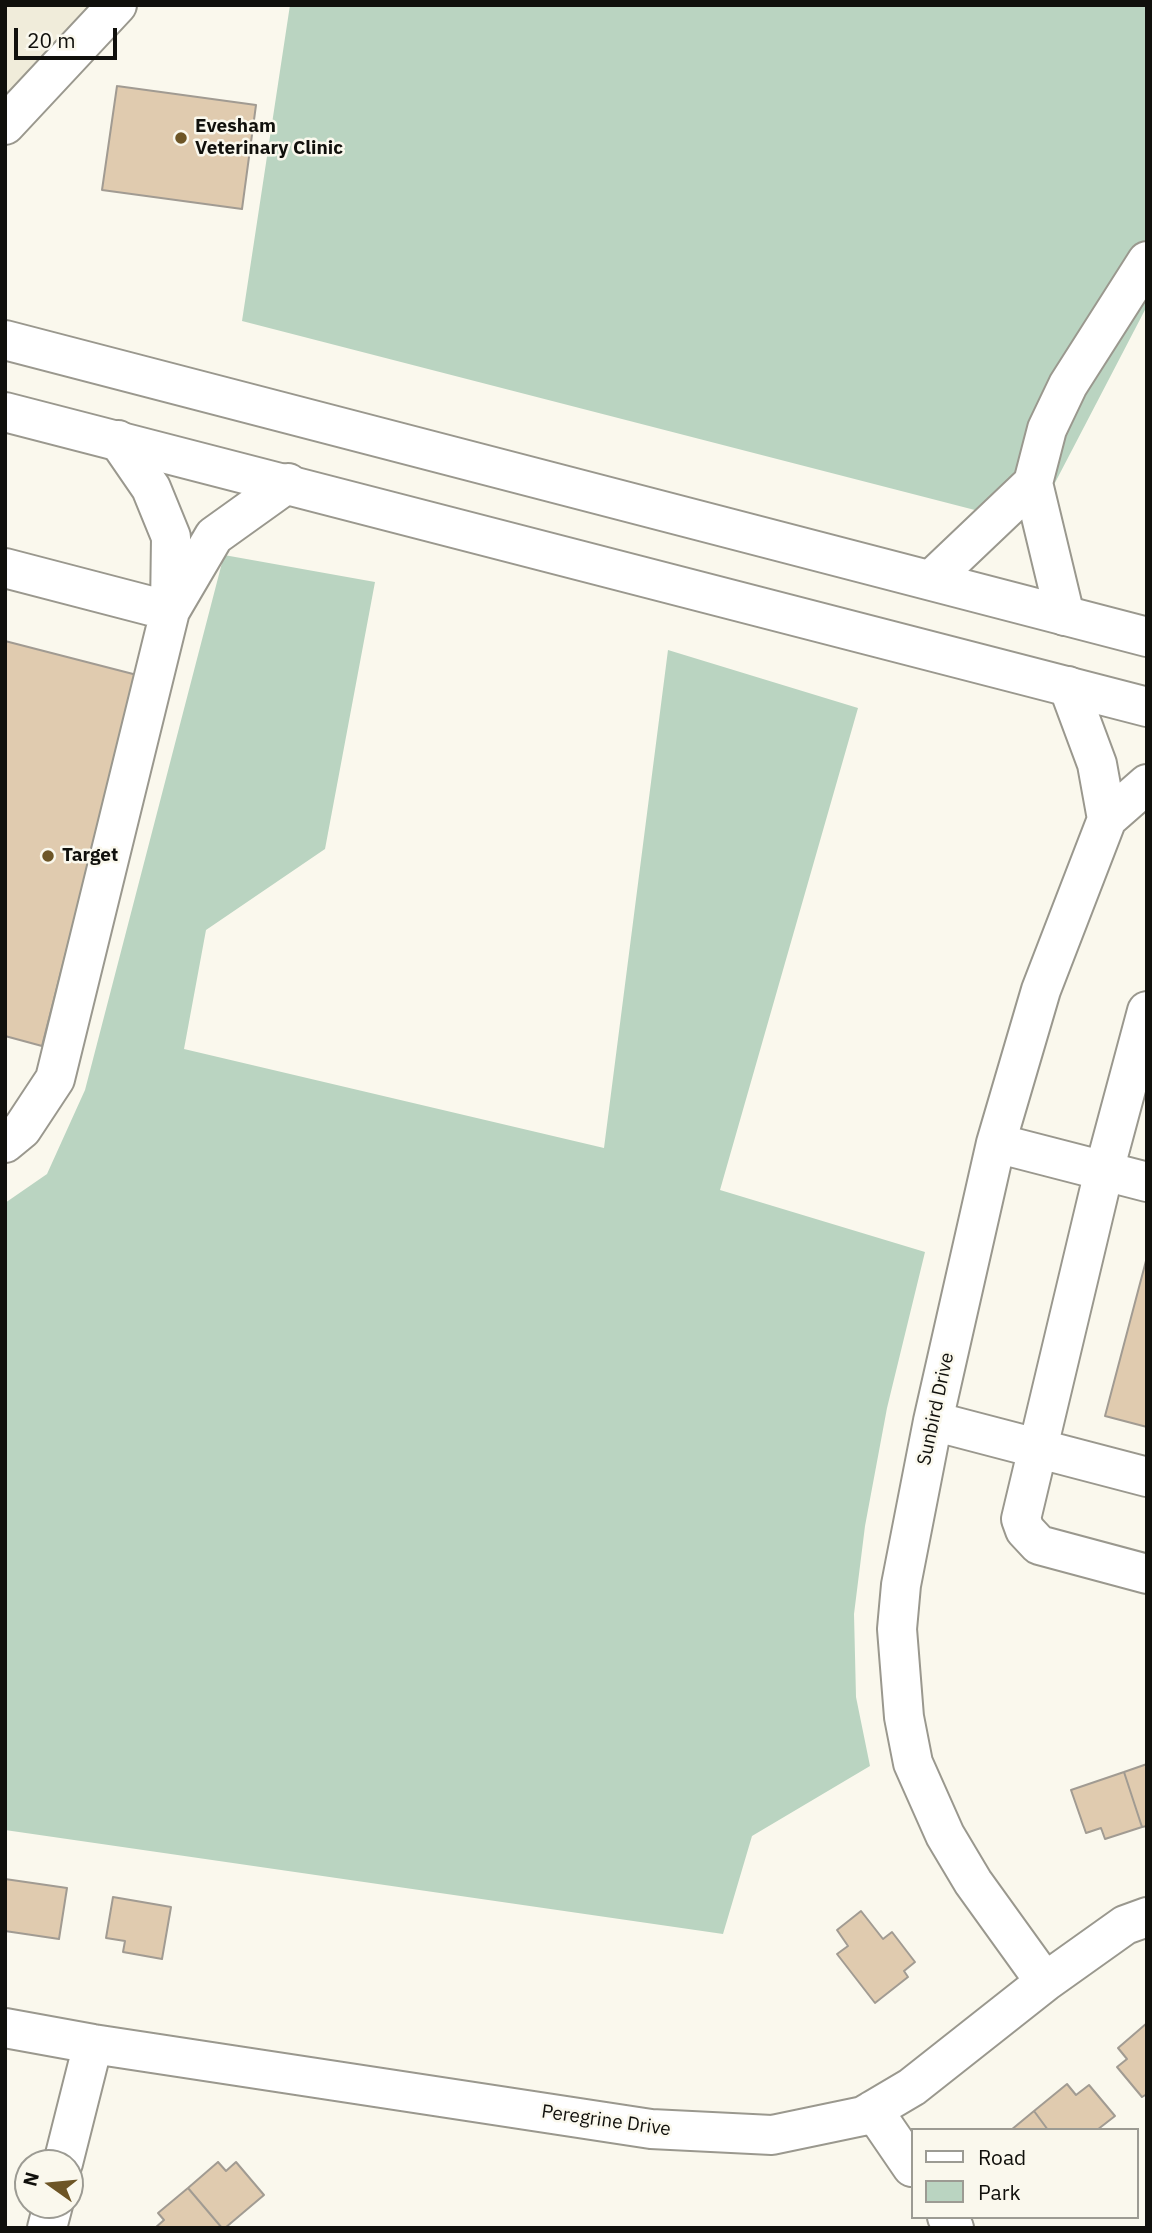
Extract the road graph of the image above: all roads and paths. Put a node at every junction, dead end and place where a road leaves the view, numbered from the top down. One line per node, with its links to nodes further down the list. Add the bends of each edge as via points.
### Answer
1 (117, 5): 2 (main road)
2 (5, 125)
3 (1147, 261): 8 (main road, via 1068,385 1047,429)
4 (5, 340): 10 (main road)
5 (5, 412): 6 (main road)
6 (118, 440): 7 (main road); 11 (main road, via 151,488 172,537)
7 (288, 483): 11 (main road, via 214,536); 14 (main road)
8 (1033, 483): 10 (main road); 12 (main road)
9 (5, 568): 11 (main road)
10 (931, 580): 12 (main road)
11 (170, 611): 19 (main road, via 55,1079 22,1129)
12 (1065, 616): 13 (main road)
13 (1147, 637)
14 (1068, 686): 15 (main road); 17 (main road, via 1097,764)
15 (1147, 707)
16 (1147, 784): 17 (main road, Sunbird Drive)
17 (1107, 819): 20 (main road, Sunbird Drive, via 1041,990)
18 (1147, 1011): 21 (main road)
19 (5, 1143)
20 (996, 1143): 21 (main road); 23 (main road, Sunbird Drive)
21 (1104, 1171): 22 (main road); 24 (main road)
22 (1147, 1182)
23 (933, 1421): 24 (main road); 28 (main road, Sunbird Drive, via 901,1585 897,1629 913,1763 945,1835 973,1882)
24 (1037, 1448): 25 (main road); 26 (main road, via 1021,1509 1021,1520 1031,1538 1039,1545)
25 (1147, 1477)
26 (1147, 1574)
27 (1147, 1917): 28 (main road, Peregrine Drive, via 1125,1925)
28 (1045, 1982): 31 (main road, Peregrine Drive, via 912,2087)
29 (5, 2028): 30 (main road, Peregrine Drive)
30 (93, 2045): 31 (main road, Peregrine Drive, via 651,2129 772,2135); 32 (main road)
31 (873, 2110): 33 (main road)
32 (67, 2149)
33 (911, 2166)

